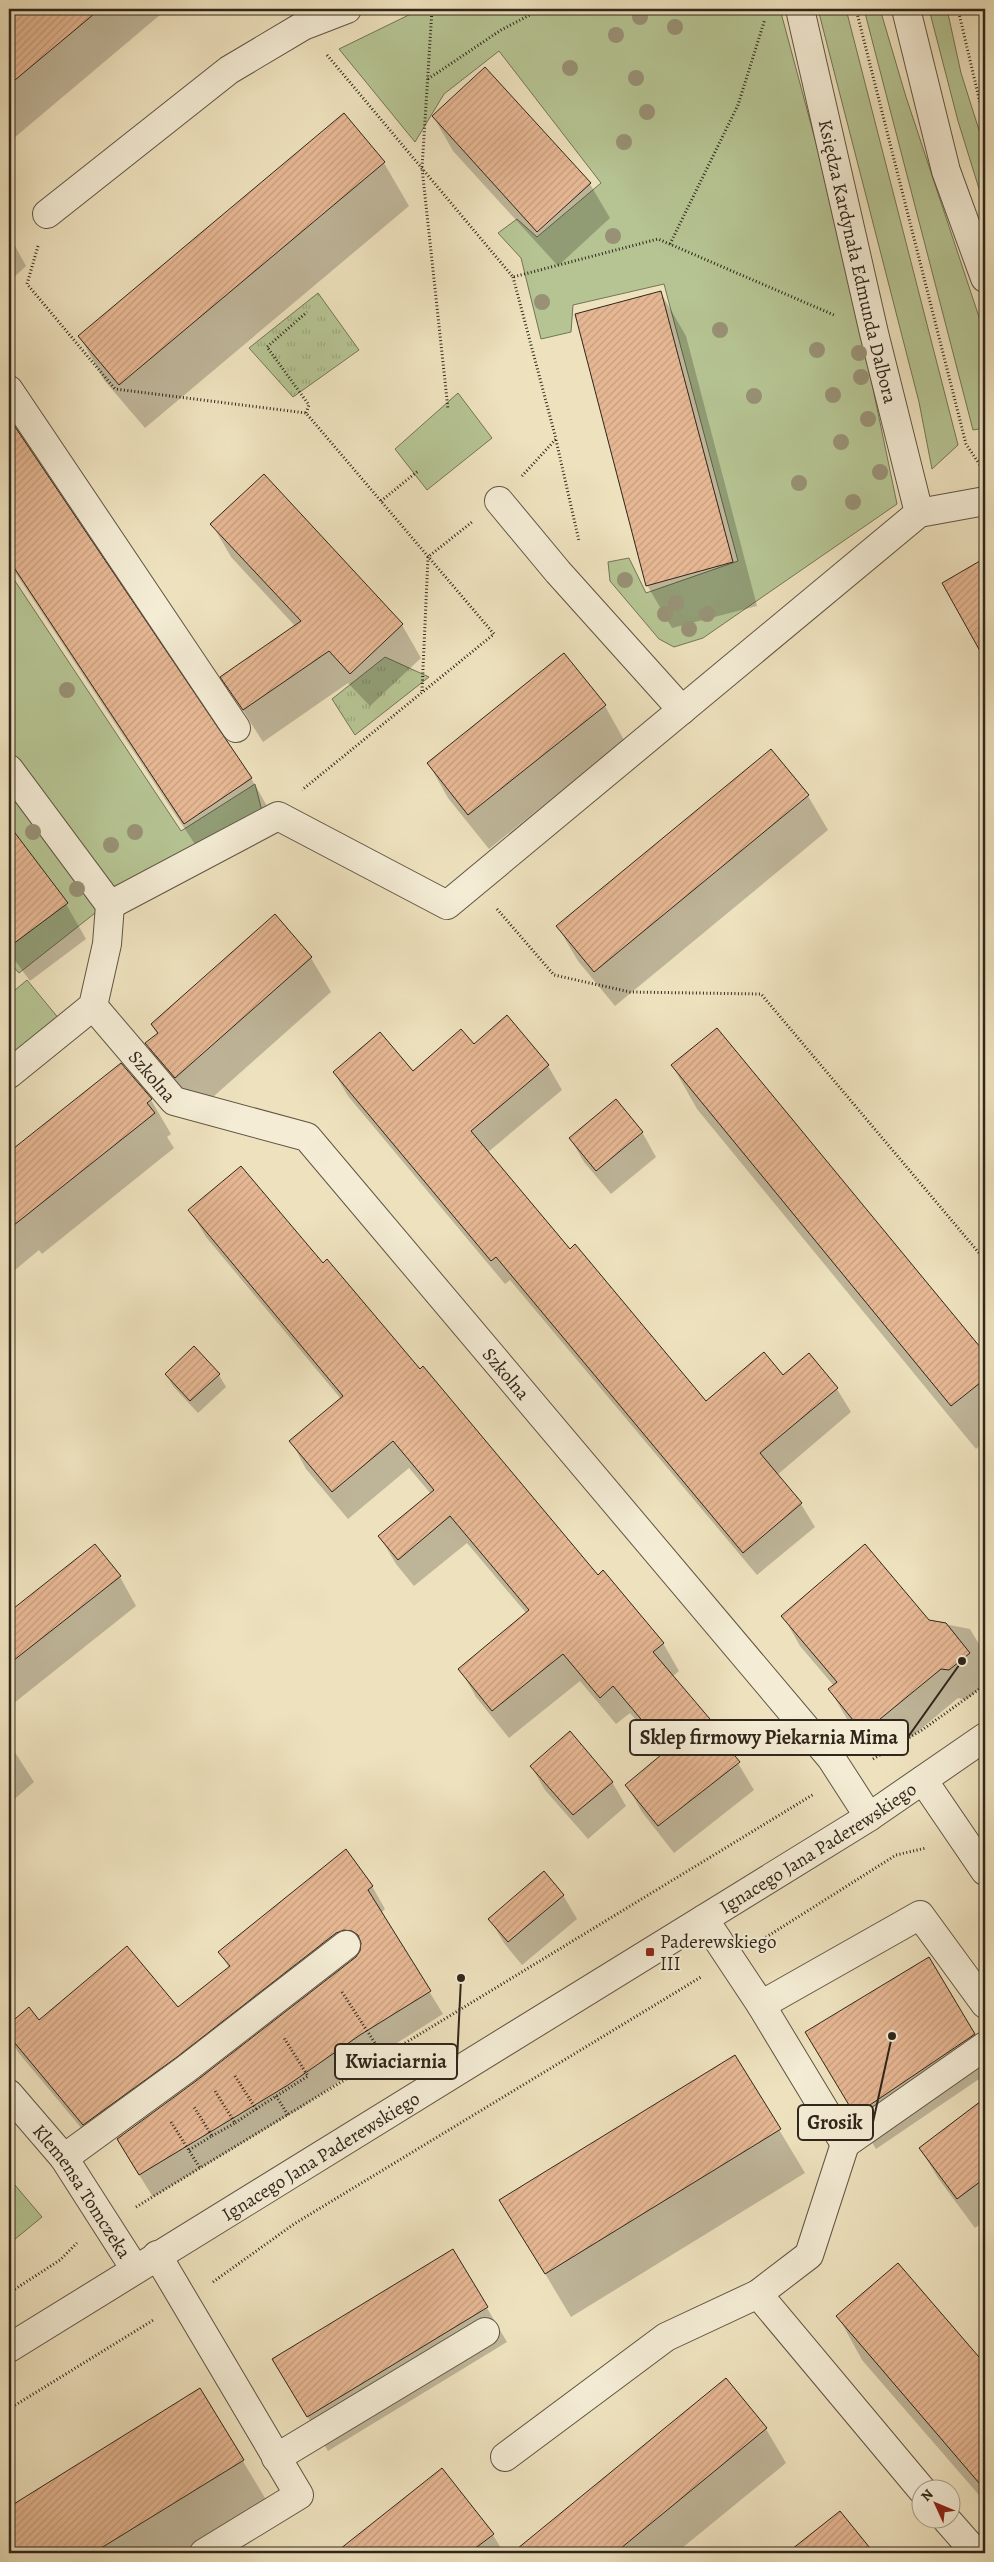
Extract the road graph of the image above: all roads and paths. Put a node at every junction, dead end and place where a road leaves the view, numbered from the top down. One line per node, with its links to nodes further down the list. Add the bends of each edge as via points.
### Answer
1 (347, 9): 9 (street)
2 (432, 9): 10 (path)
3 (541, 9): 10 (path, via 501,30)
4 (800, 9): 18 (street, Księdza Kardynała Edmunda Dalbora)
5 (856, 9): 23 (path, via 966,444)
6 (906, 9): 16 (street, via 946,171)
7 (958, 9): 11 (path)
8 (766, 18): 14 (path, via 738,105)
9 (303, 26): 12 (path); 13 (street, via 228,70)
10 (428, 80): 12 (path)
11 (985, 124)
12 (422, 168): 15 (path); 20 (path)
13 (47, 214): 21 (path, via 27,284 115,389)
14 (670, 244): 15 (path, via 658,239); 18 (path)
15 (513, 277): 22 (path)
16 (985, 278)
17 (307, 312): 21 (path, via 267,347 309,406)
18 (874, 333): 28 (street, Księdza Kardynała Edmunda Dalbora)
19 (9, 390): 33 (street)
20 (448, 409)
21 (306, 413): 27 (path)
22 (556, 439): 25 (path); 29 (path)
23 (980, 466)
24 (418, 471): 27 (path)
25 (499, 501): 30 (path); 32 (street)
26 (985, 501): 28 (street)
27 (381, 502): 30 (path)
28 (919, 513): 32 (street)
29 (582, 550)
30 (428, 556): 31 (path); 31 (path, via 494,634)
31 (422, 692): 35 (path, via 310,782)
32 (682, 710): 36 (street)
33 (236, 728)
34 (9, 769): 37 (street)
35 (278, 816): 36 (street, via 446,906); 37 (street)
36 (474, 883): 40 (path, via 554,975 630,992 761,994)
37 (110, 905): 38 (street, via 108,944)
38 (93, 1006): 39 (street); 43 (street, Szkolna, via 174,1101 307,1137)
39 (9, 1074)
40 (985, 1260)
41 (985, 1685): 43 (path, via 922,1730)
42 (985, 1737): 44 (street, Ignacego Jana Paderewskiego)
43 (843, 1776): 45 (street, Szkolna); 56 (path)
44 (924, 1780): 45 (street, Ignacego Jana Paderewskiego); 46 (street)
45 (869, 1817): 48 (street, Ignacego Jana Paderewskiego)
46 (955, 1827): 47 (street); 50 (path, via 928,1847 896,1855)
47 (985, 1871)
48 (704, 1919): 50 (street); 70 (street, Ignacego Jana Paderewskiego)
49 (346, 1945): 51 (street)
50 (730, 1959): 53 (street); 73 (path, via 294,2224)
51 (323, 1962): 54 (street); 56 (path)
52 (985, 2004): 53 (street, via 920,1915)
53 (762, 2005): 65 (street)
54 (265, 2008): 57 (street); 60 (path, via 308,2076)
55 (985, 2046): 65 (street)
56 (384, 2057): 62 (path)
57 (195, 2062): 59 (street); 61 (path); 63 (path); 64 (path)
58 (9, 2094): 67 (street, Klemensa Tomczeka)
59 (153, 2094): 66 (path); 67 (street)
60 (276, 2096): 61 (path); 62 (path)
61 (256, 2109): 63 (path)
62 (288, 2115): 68 (path)
63 (235, 2123): 64 (path)
64 (212, 2136): 66 (path)
65 (845, 2144): 72 (street, via 809,2255)
66 (189, 2150): 68 (path)
67 (64, 2158): 69 (street, Klemensa Tomczeka)
68 (200, 2168): 69 (path)
69 (107, 2225): 70 (street, Klemensa Tomczeka); 71 (path, via 73,2245 60,2260)
70 (146, 2262): 73 (street, Klemensa Tomczeka); 75 (street, Ignacego Jana Paderewskiego)
71 (9, 2293)
72 (758, 2294): 77 (street, via 666,2337); 79 (street)
73 (185, 2302): 76 (path); 78 (street, Klemensa Tomczeka)
74 (485, 2332): 78 (street)
75 (9, 2348)
76 (9, 2409)
77 (505, 2457)
78 (276, 2458): 82 (street, Klemensa Tomczeka, via 299,2495)
79 (914, 2480)
80 (956, 2530): 81 (street)
81 (969, 2545)
82 (204, 2553)

